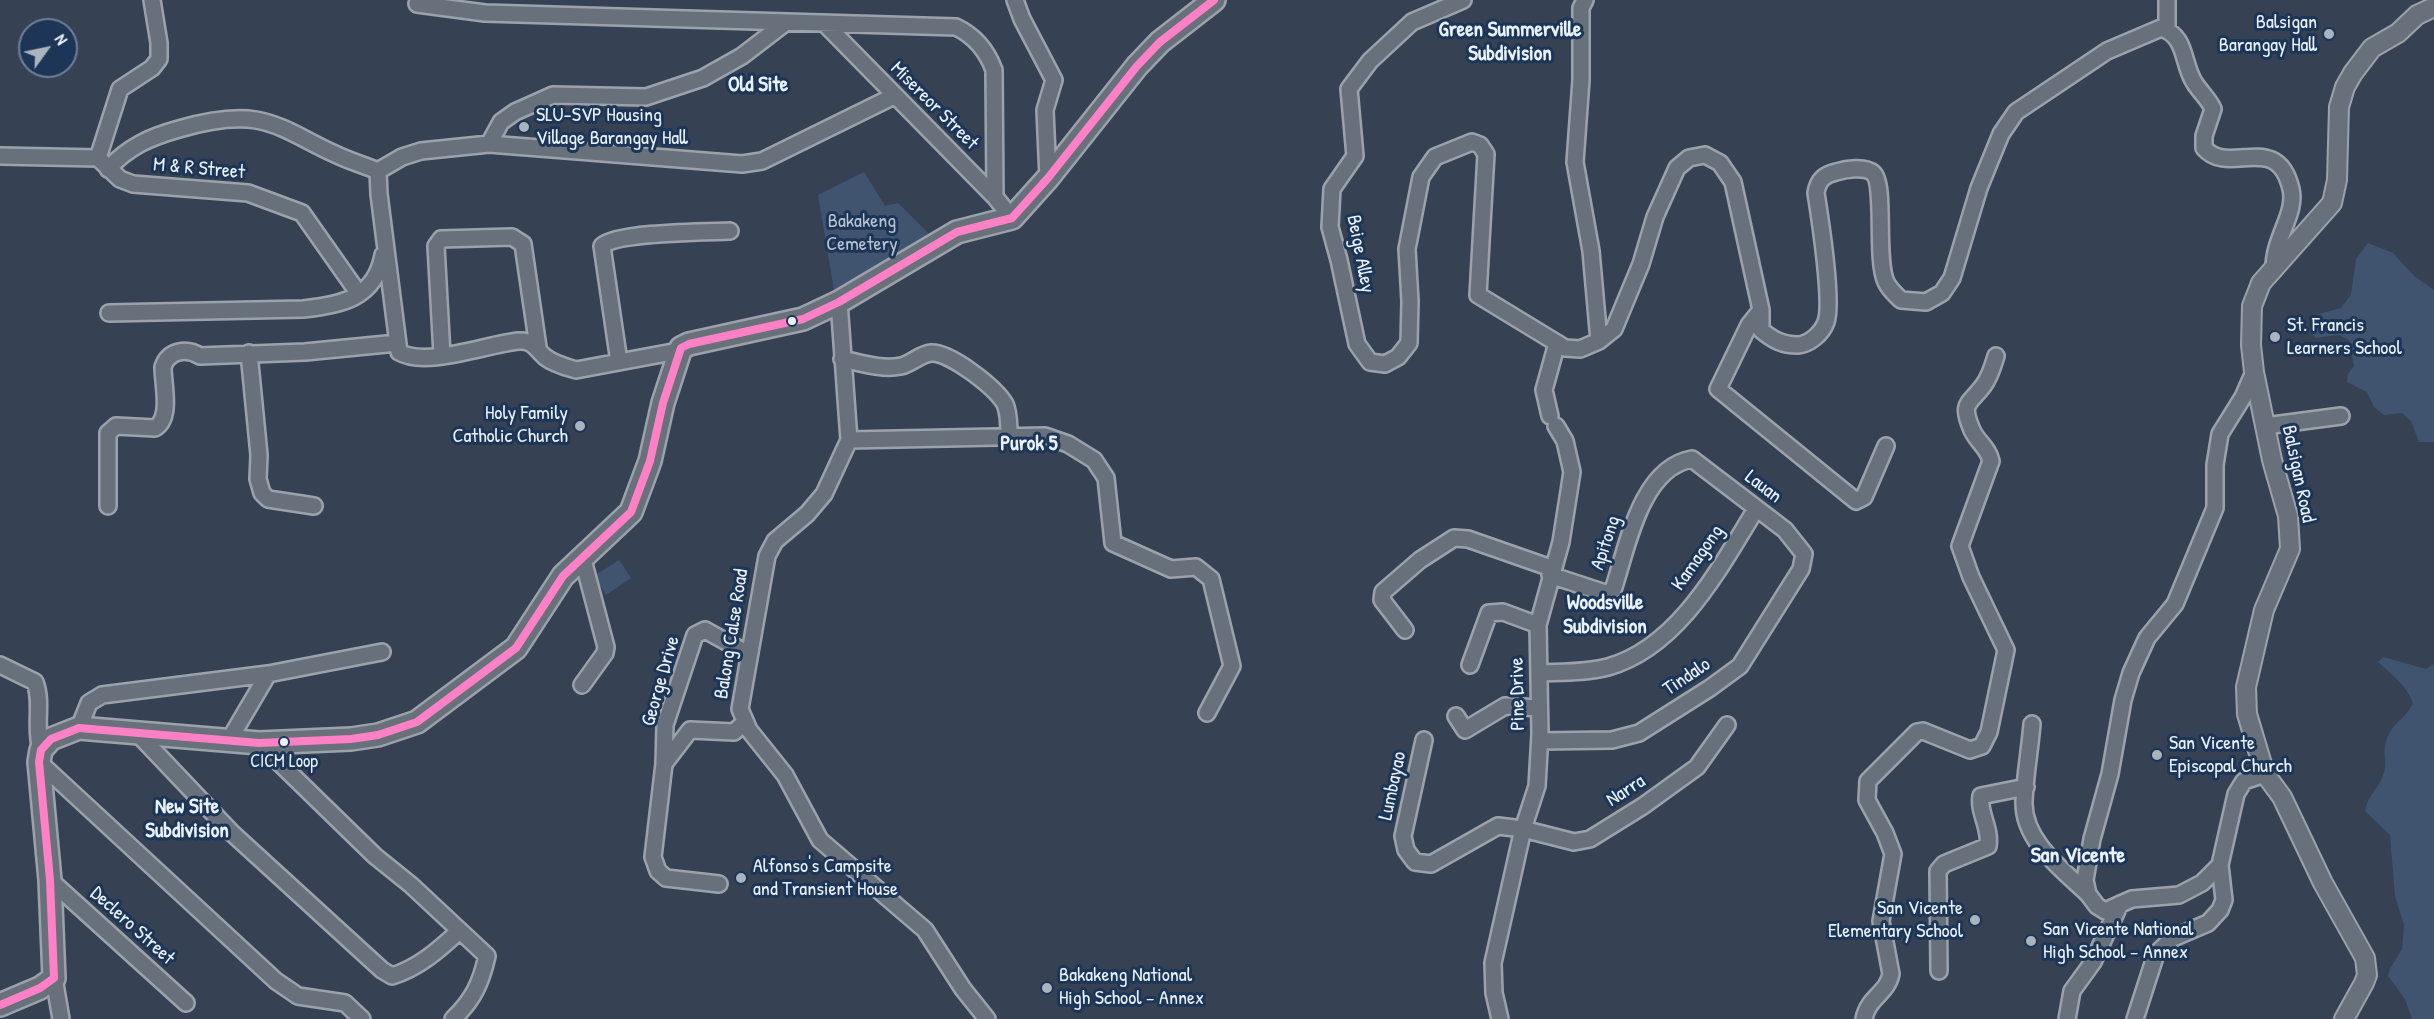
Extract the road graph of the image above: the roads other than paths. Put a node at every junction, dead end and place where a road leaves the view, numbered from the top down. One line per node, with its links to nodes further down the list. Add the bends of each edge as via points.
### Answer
1 (152, 0): 15 (street, via 159,59 120,89)
2 (1015, 0): 17 (street, via 1054,80 1045,110)
3 (1214, 0): 17 (main road, via 1137,66)
4 (1463, 0): 29 (street, Beige Alley, via 1412,22 1370,61 1349,89 1355,156 1332,189 1330,227 1357,344 1370,362 1385,364 1398,357 1408,343 1407,249 1418,184 1435,157 1472,142 1486,154 1478,295)
5 (1585, 0): 27 (street, via 1581,8 1575,162 1591,251)
6 (2166, 0): 11 (street)
7 (417, 4): 9 (street, via 485,13)
8 (2434, 7): 22 (street, Balsigan Road, via 2372,48 2353,73 2339,107 2337,180 2332,203)
9 (785, 23): 10 (street); 13 (street, via 742,56 703,78 646,97 553,95 501,122)
10 (825, 24): 12 (street, Misereor Street); 18 (street, via 939,24 970,34 994,70)
11 (2167, 30): 22 (street, via 2180,44 2193,81 2214,109 2204,147 2223,159 2267,157 2289,180 2293,203 2277,240); 25 (street, via 2149,31 2117,45 2010,119 1979,188 1960,258 1942,293 1926,302 1901,300 1886,283 1880,257 1877,182 1871,171 1856,169 1828,175 1817,188 1827,288 1827,321 1818,335 1801,345 1780,344 1761,330)
12 (894, 96): 13 (street, via 780,154 742,164); 18 (street, Misereor Street)
13 (489, 144): 16 (street, via 421,151)
14 (0, 156): 15 (street, M & R Street)
15 (103, 163): 16 (street, via 148,140 192,125 254,119); 23 (street, M & R Street, via 120,179 133,184 248,193 302,213)
16 (378, 171): 21 (street)
17 (1048, 178): 19 (main road)
18 (995, 197): 19 (street, Misereor Street)
19 (1012, 218): 24 (main road, via 957,232)
20 (730, 231): 36 (street, via 640,236 602,246)
21 (386, 243): 23 (street, via 378,277); 28 (street)
22 (2274, 270): 37 (street, Balsigan Road, via 2261,283 2252,306)
23 (358, 294): 26 (street, via 342,302 303,309)
24 (838, 302): 31 (main road, via 803,319 689,344); 35 (street, Balong Calse Road)
25 (1761, 310): 27 (street, via 1733,182 1720,163 1705,155 1689,158 1677,168 1655,217 1617,324); 42 (street, via 1749,325 1718,389 1856,501 1864,497)
26 (109, 313)
27 (1599, 341): 29 (street, via 1580,350)
28 (397, 343): 32 (street); 33 (street, via 399,352 416,359)
29 (1557, 344): 49 (street, Pine Drive, via 1544,390 1553,421 1565,441 1572,472)
30 (538, 347): 33 (street, via 521,341); 33 (street, via 523,244 513,237 441,239 436,246); 36 (street, via 544,356 576,370)
31 (678, 351): 36 (street); 47 (main road, via 650,461 631,512)
32 (249, 353): 44 (street, via 200,356 192,351 178,352 165,361 165,412 159,425 111,428 108,433); 45 (street, via 261,493 268,499)
33 (442, 355)
34 (1996, 356): 91 (street, via 1983,386 1967,400 1965,412 1973,433 1989,450 1991,461 1960,546 2005,644 2002,670 1989,732 1982,746 1970,750 1917,732 1868,781 1867,800 1893,854 1881,921 1891,974 1882,992 1869,1002)
35 (842, 359): 40 (street, via 886,367 903,366 930,353 944,356 998,396 1006,406); 41 (street, Balong Calse Road)
36 (619, 362)
37 (2254, 372): 39 (street, Balsigan Road); 79 (street, via 2220,434 2215,508 2175,604 2147,638 2131,673 2092,839 2085,880)
38 (2341, 416): 39 (street)
39 (2265, 426): 73 (street, Balsigan Road, via 2288,516 2290,549 2264,610 2246,687 2247,714)
40 (1010, 436): 41 (street); 60 (street, via 1045,436 1094,460 1106,478 1115,546 1171,569 1196,567 1207,573 1232,666)
41 (849, 440): 53 (street, Balong Calse Road, via 824,494 771,546)
42 (1886, 446)
43 (1683, 460): 46 (street, Lauan, via 1692,459); 49 (street, Apitong, via 1661,477 1637,514 1613,590 1605,593)
44 (108, 506)
45 (314, 506)
46 (1756, 509): 48 (street, Lauan, via 1794,538 1804,554); 56 (street, Kamagong, via 1716,573 1668,632 1635,656 1608,667)
47 (582, 556): 58 (street, via 606,647); 70 (main road, via 563,576 516,648 417,722 351,740)
48 (1803, 563): 68 (street, Tindalo, via 1740,666 1710,688 1639,733 1612,740)
49 (1551, 572): 50 (street, Pine Drive); 51 (street, via 1454,538 1420,560 1383,592 1382,600)
50 (1538, 625): 55 (street, via 1503,612 1489,613); 56 (street, Pine Drive)
51 (1405, 630)
52 (382, 652): 57 (street)
53 (748, 654): 62 (street, Balong Calse Road, via 740,709); 72 (street, George Drive, via 705,630 695,635 665,725)
54 (0, 665): 71 (street, via 35,682 39,693 36,730)
55 (1470, 665)
56 (1539, 673): 59 (street, Pine Drive)
57 (268, 674): 65 (street, via 102,695 83,711); 69 (street)
58 (582, 685)
59 (1539, 708): 61 (street, via 1505,706 1465,730); 68 (street, Pine Drive)
60 (1207, 713)
61 (1456, 716)
62 (744, 723): 72 (street, via 734,732 690,730); 89 (street, Balong Calse Road, via 785,774 820,840 925,930)
63 (2032, 724): 74 (street)
64 (1727, 725): 75 (street, Narra, via 1697,767 1590,839 1574,842)
65 (79, 728): 66 (main road); 71 (main road, via 51,739)
66 (139, 735): 69 (main road); 81 (street, via 232,833 382,970 392,976 405,972)
67 (1424, 740): 75 (street, Lumbayao, via 1403,836 1406,850 1415,862 1431,864 1498,826)
68 (1540, 741): 75 (street, Pine Drive, via 1537,786)
69 (228, 742): 70 (main road)
70 (259, 743): 81 (street)
71 (40, 756): 77 (main road); 87 (street, via 276,981 298,996 345,1003)
72 (664, 764): 78 (street, George Drive, via 653,857 658,871 666,878)
73 (2265, 774): 76 (street, via 2239,786); 94 (street, Balsigan Road, via 2286,804 2322,884 2365,958 2367,975)
74 (2026, 787): 79 (street, via 2024,803 2034,834 2046,853); 82 (street, via 1982,795 1988,846 1951,861 1938,871)
75 (1523, 829): 90 (street, Pine Drive, via 1493,963)
76 (2220, 864): 80 (street, via 2202,883 2179,895 2132,899); 93 (street, via 2224,885 2220,910 2208,923 2173,938 2156,954)
77 (50, 880): 83 (main road); 84 (street, Declero Street)
78 (719, 884)
79 (2088, 894): 80 (street, via 2105,910)
80 (2120, 904): 92 (street, via 2093,962 2072,991)
81 (459, 932): 88 (street, via 487,956 472,1001)
82 (1939, 971)
83 (54, 978): 85 (main road); 86 (street)
84 (186, 1003)
85 (0, 1005)
86 (61, 1019)
87 (362, 1019)
88 (453, 1019)
89 (987, 1019)
90 (1500, 1019)
91 (1864, 1019)
92 (2067, 1019)
93 (2135, 1019)
94 (2344, 1019)

